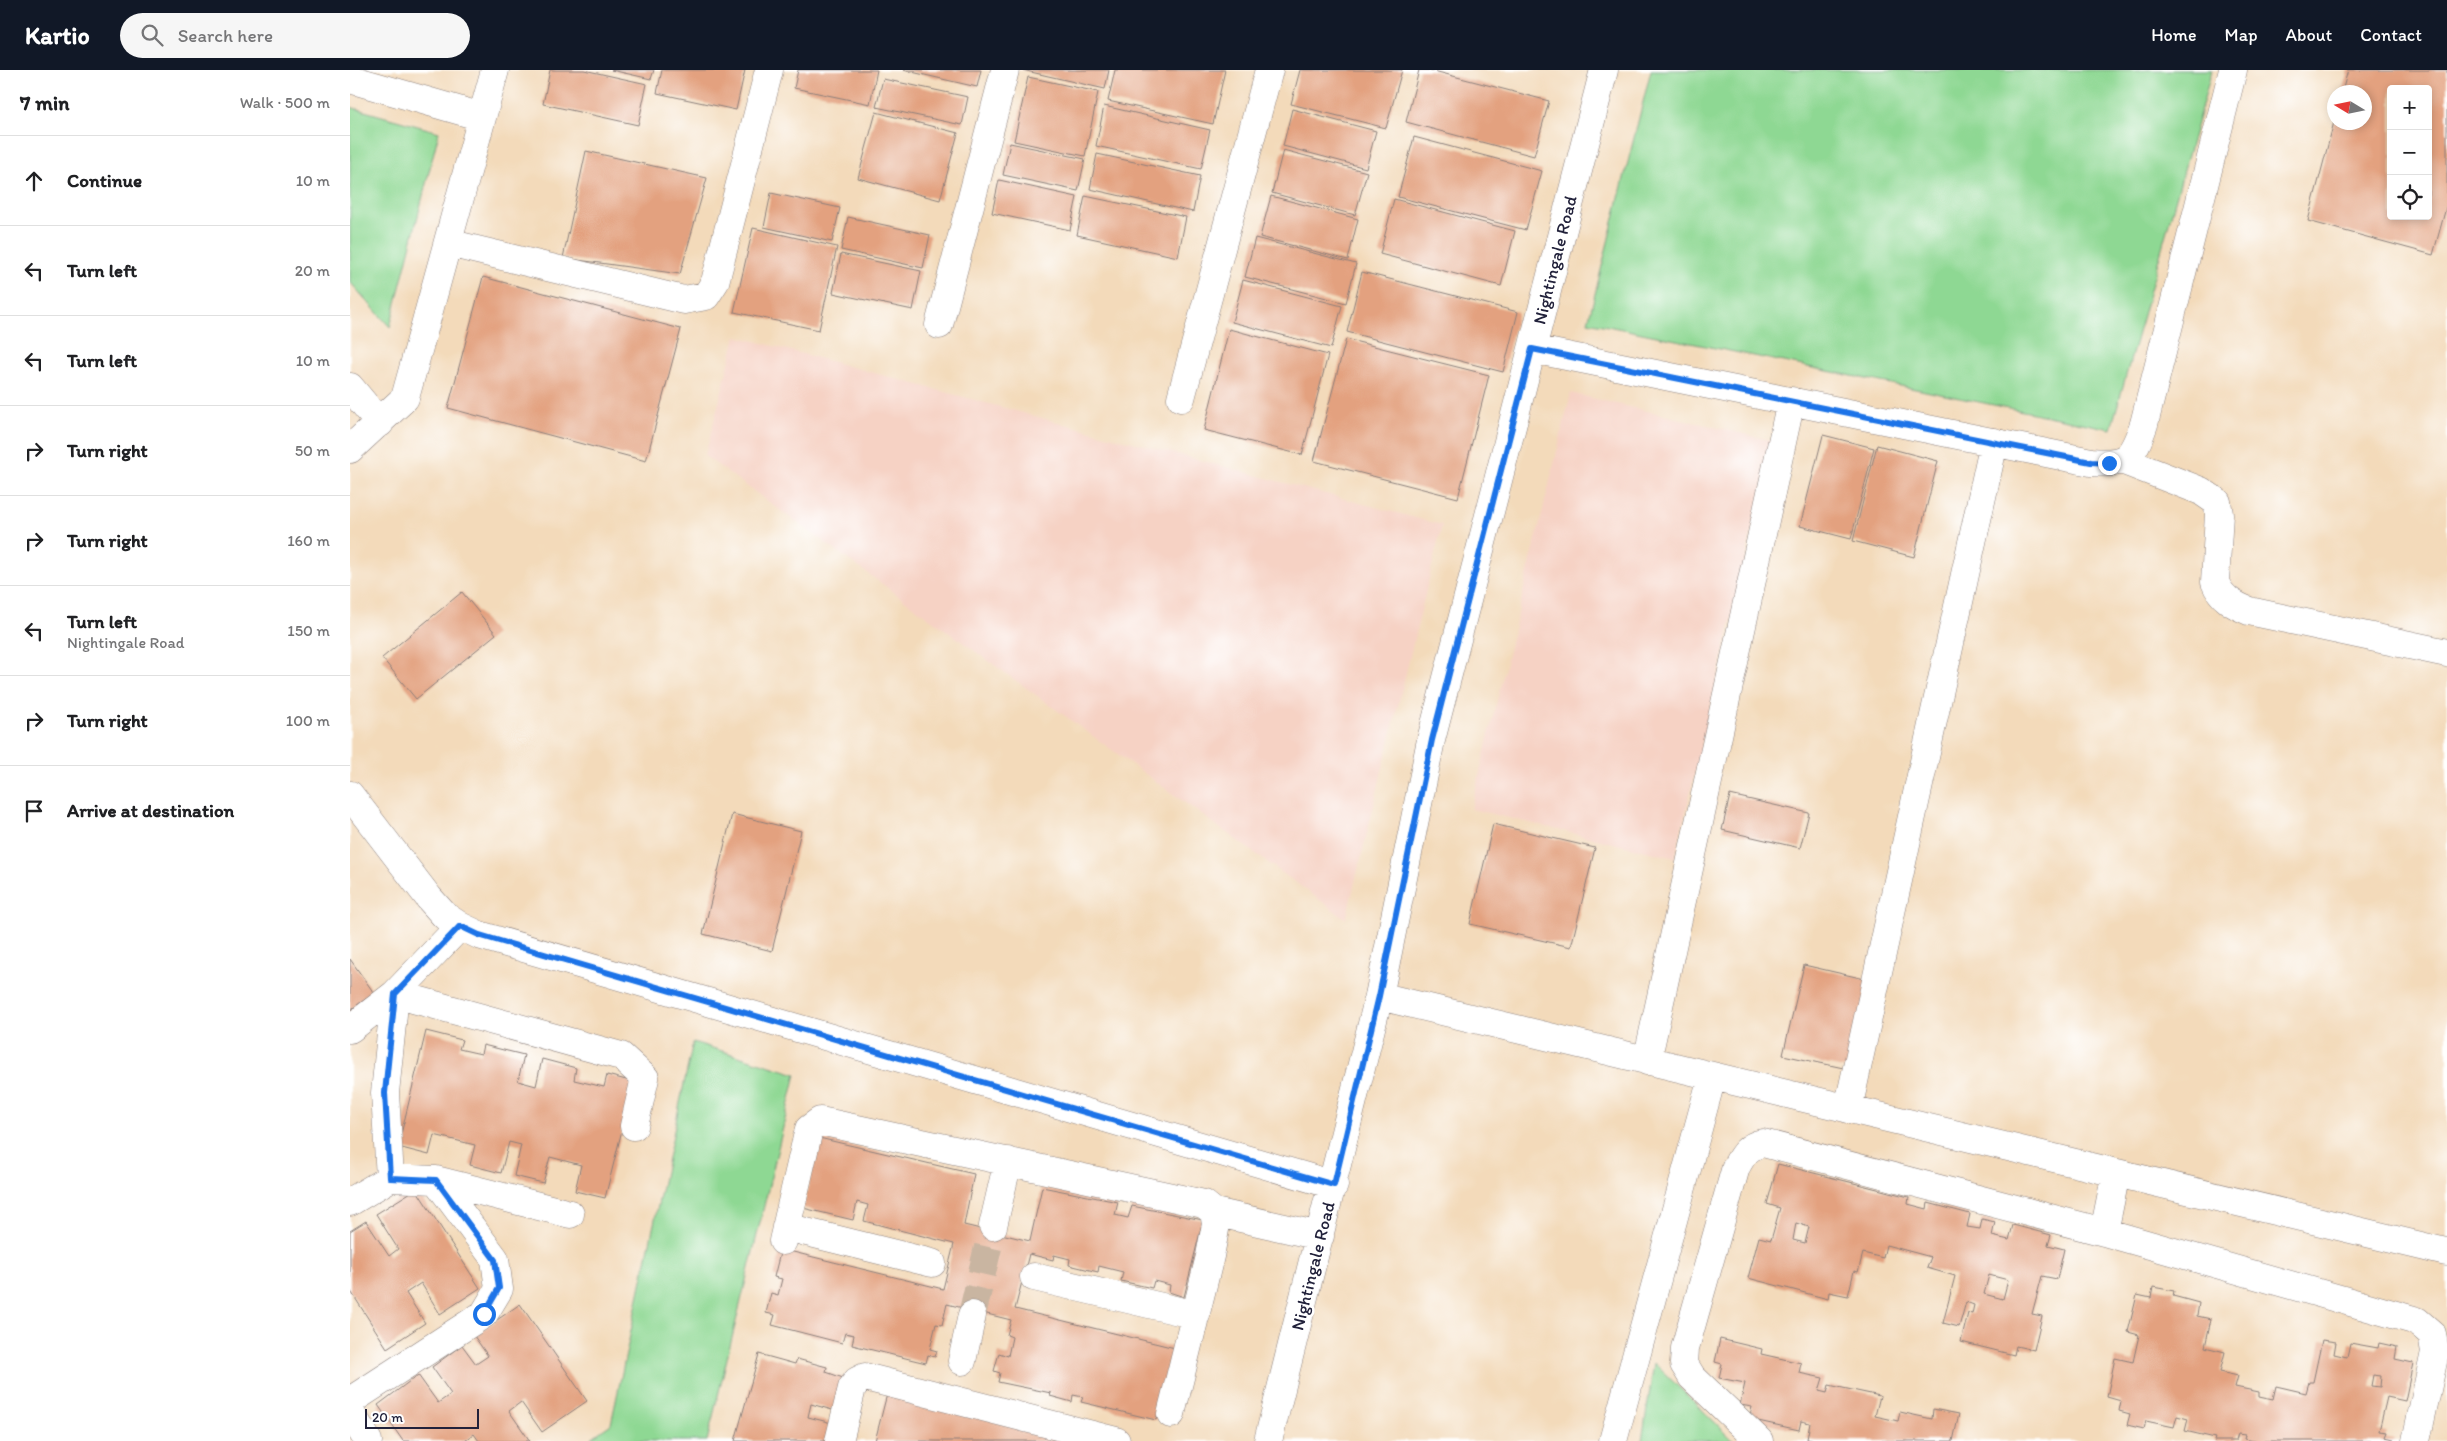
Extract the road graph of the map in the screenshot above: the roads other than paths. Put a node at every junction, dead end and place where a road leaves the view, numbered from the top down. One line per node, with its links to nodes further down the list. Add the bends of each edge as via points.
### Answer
1 (495, 70): 8 (street)
2 (769, 70): 9 (street, via 715,282 706,296 684,300)
3 (1005, 70): 10 (street)
4 (1269, 70): 13 (street)
5 (1604, 70): 11 (street, Nightingale Road)
6 (2233, 70): 18 (street, via 2144,424 2133,452)
7 (350, 79): 8 (street)
8 (482, 117): 9 (street)
9 (448, 243): 15 (street, via 406,398)
10 (939, 325)
11 (1532, 349): 14 (street); 23 (street, Nightingale Road, via 1432,740)
12 (350, 387): 15 (street)
13 (1181, 398)
14 (1791, 401): 16 (street); 25 (street)
15 (380, 423): 17 (street)
16 (1994, 442): 18 (street, via 2091,462); 27 (street)
17 (350, 449)
18 (2124, 461): 19 (street, via 2201,491 2217,502 2216,582 2218,591 2234,604 2249,611)
19 (2447, 653)
20 (350, 795): 21 (street, via 429,898 445,916)
21 (460, 926): 22 (street); 33 (street, via 479,935)
22 (395, 994): 24 (street); 28 (street, via 621,1056 645,1078); 31 (street, via 385,1093)
23 (1379, 996): 25 (street); 33 (street, Nightingale Road)
24 (350, 1029)
25 (1646, 1061): 26 (street)
26 (1712, 1077): 27 (street); 53 (street)
27 (1848, 1109): 30 (street)
28 (634, 1126)
29 (1008, 1161): 35 (street, via 1204,1204); 37 (street); 41 (street, via 820,1121 809,1129 785,1234)
30 (2116, 1173): 38 (street); 40 (street)
31 (390, 1178): 32 (street); 34 (street)
32 (436, 1180): 36 (street); 46 (street, via 495,1260 499,1288 484,1314)
33 (1334, 1185): 39 (street, Nightingale Road)
34 (350, 1202)
35 (1214, 1212): 39 (street); 44 (street, via 1216,1224)
36 (570, 1214)
37 (993, 1226)
38 (2104, 1232): 54 (street, via 1776,1146 1752,1145 1736,1167 1685,1348 1684,1364 1692,1377); 55 (street, via 2417,1321 2432,1334 2435,1352)
39 (1320, 1236): 52 (street, Nightingale Road)
40 (2447, 1251)
41 (932, 1263)
42 (1034, 1277): 44 (street)
43 (972, 1315): 45 (street)
44 (1196, 1315): 48 (street)
45 (962, 1360)
46 (350, 1401)
47 (350, 1412): 49 (street)
48 (1171, 1414)
49 (368, 1441)
50 (839, 1441): 51 (street, via 852,1388 865,1377)
51 (1116, 1441)
52 (1268, 1441)
53 (1613, 1441)
54 (1759, 1441)
55 (2416, 1441)

